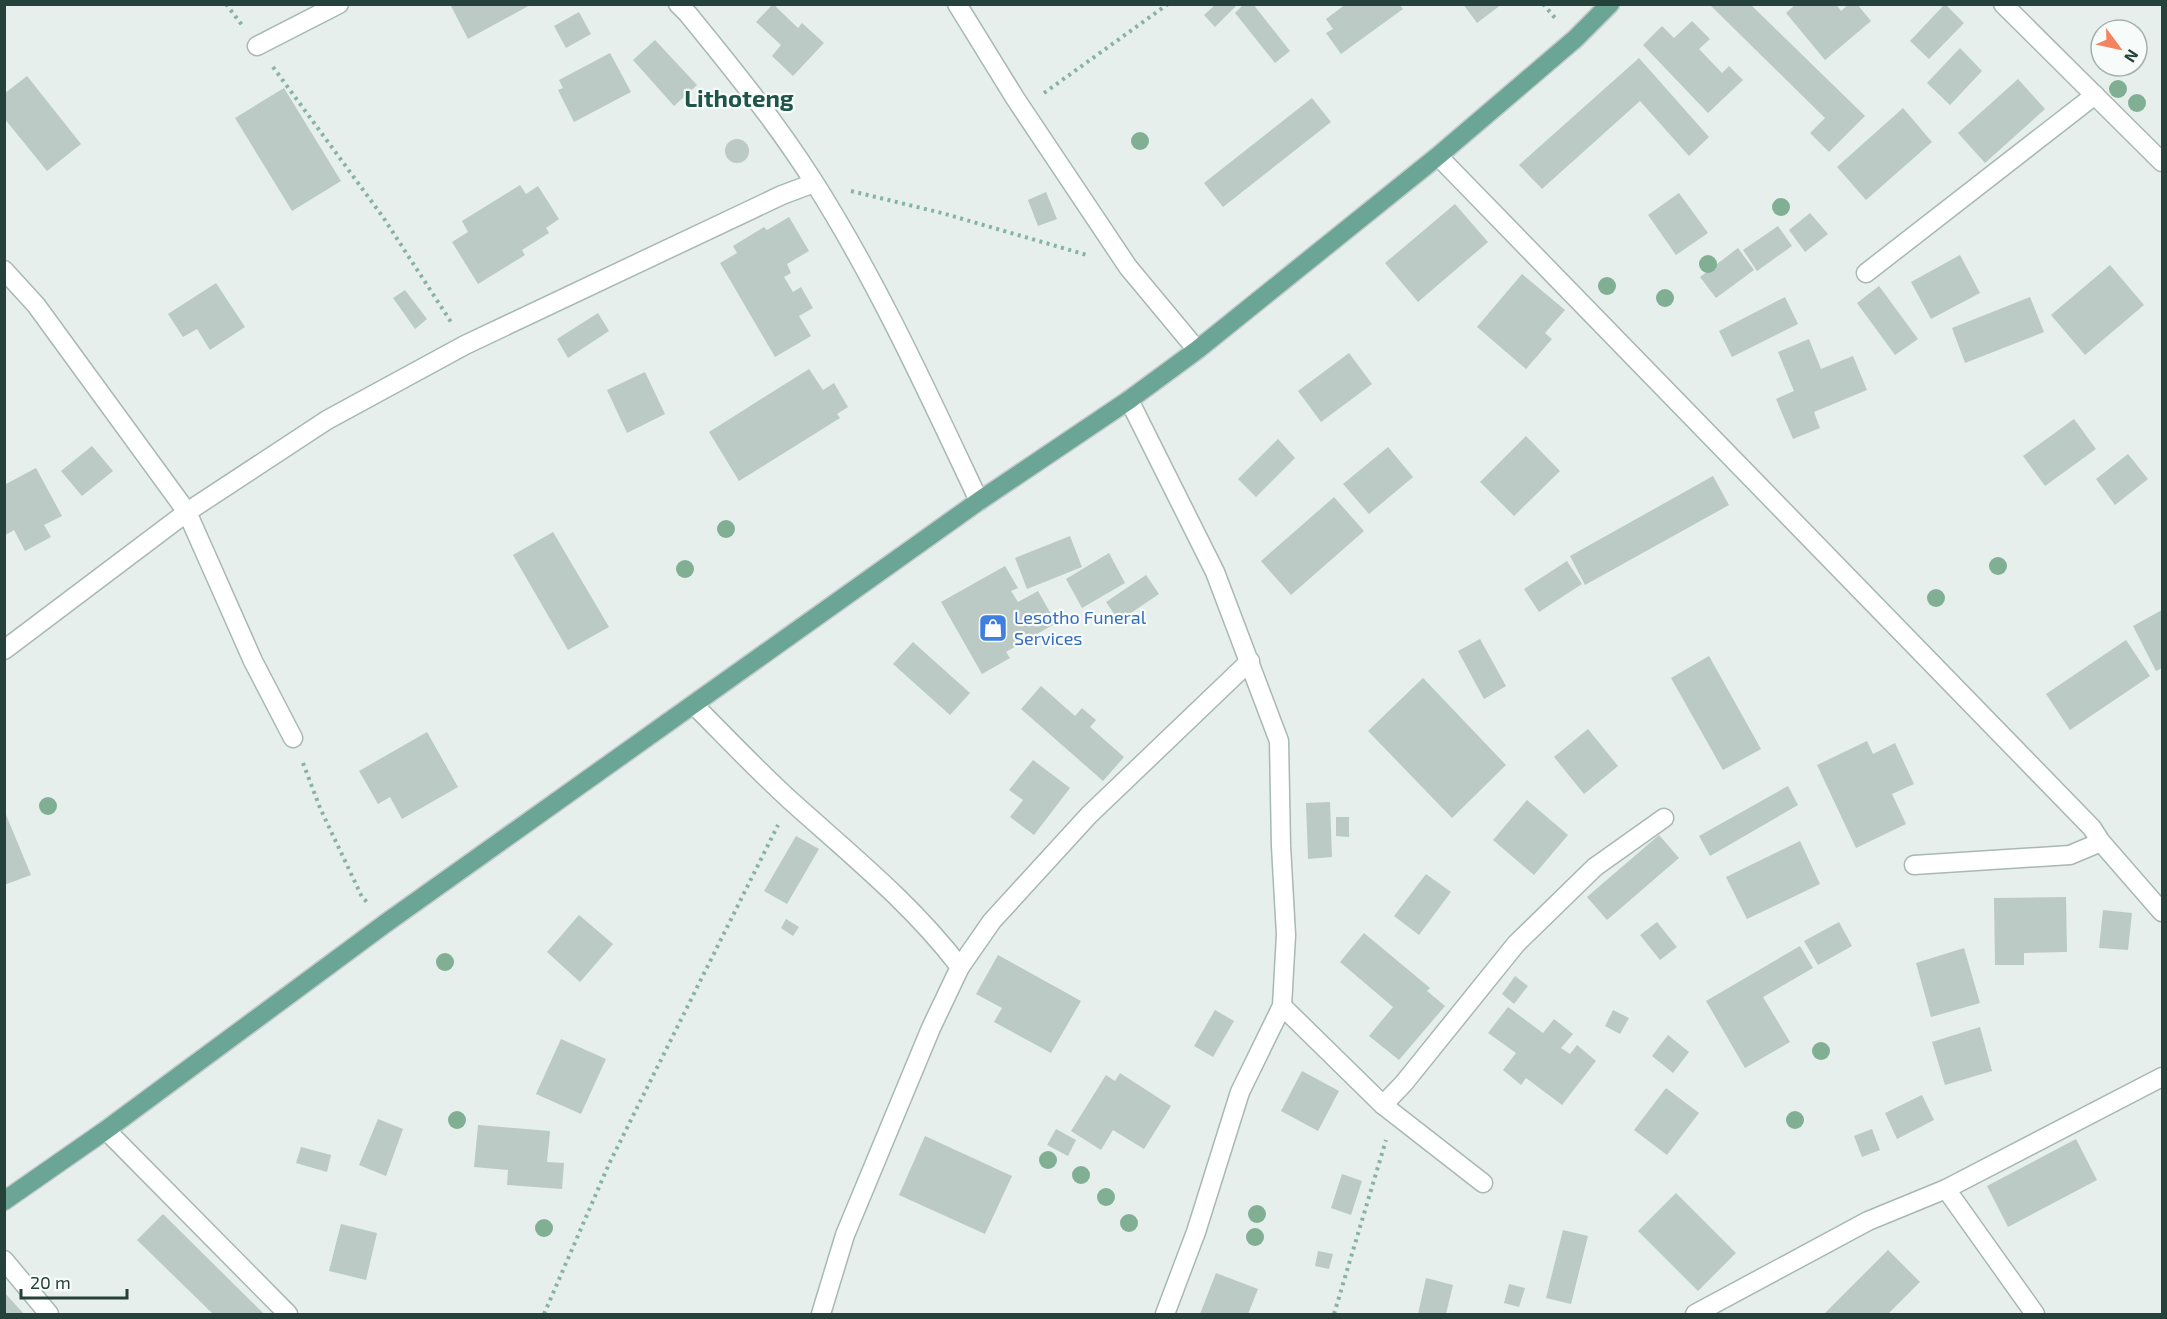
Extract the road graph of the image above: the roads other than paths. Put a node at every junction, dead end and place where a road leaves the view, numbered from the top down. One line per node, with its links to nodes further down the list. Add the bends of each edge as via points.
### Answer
1 (339, 4): 6 (street)
2 (678, 4): 10 (street, via 768,113)
3 (957, 4): 13 (street, via 1128,267)
4 (1610, 4): 8 (main road, via 1575,39)
5 (2003, 4): 7 (street)
6 (257, 46)
7 (2095, 95): 9 (street); 12 (street)
8 (1438, 156): 13 (main road); 22 (street, via 2092,828)
9 (2163, 162)
10 (814, 183): 15 (street, via 900,333); 16 (street, via 761,204 465,345 327,420)
11 (4, 270): 16 (street, via 36,305)
12 (1866, 273)
13 (1197, 350): 14 (main road)
14 (1129, 400): 15 (main road); 18 (street, via 1215,572)
15 (979, 501): 19 (main road)
16 (187, 512): 17 (street); 20 (street, via 253,661)
17 (4, 650)
18 (1250, 662): 25 (street, via 1089,815 992,921); 26 (street, via 1279,741 1286,935)
19 (694, 705): 25 (street, via 790,800 864,864 936,935); 29 (main road, via 387,923)
20 (293, 738)
21 (1664, 818): 28 (street, via 1594,867 1516,944 1404,1083)
22 (2101, 842): 23 (street, via 2070,855); 24 (street)
23 (1914, 865)
24 (2163, 912)
25 (960, 967): 36 (street, via 845,1235)
26 (1282, 1006): 28 (street); 37 (street, via 1240,1092 1196,1232)
27 (2163, 1077): 31 (street)
28 (1388, 1109): 30 (street)
29 (106, 1130): 32 (main road); 35 (street)
30 (1483, 1183)
31 (1946, 1189): 38 (street, via 1868,1221); 39 (street)
32 (4, 1201)
33 (4, 1260): 34 (street)
34 (49, 1314)
35 (288, 1314)
36 (821, 1314)
37 (1165, 1314)
38 (1695, 1314)
39 (2035, 1314)

